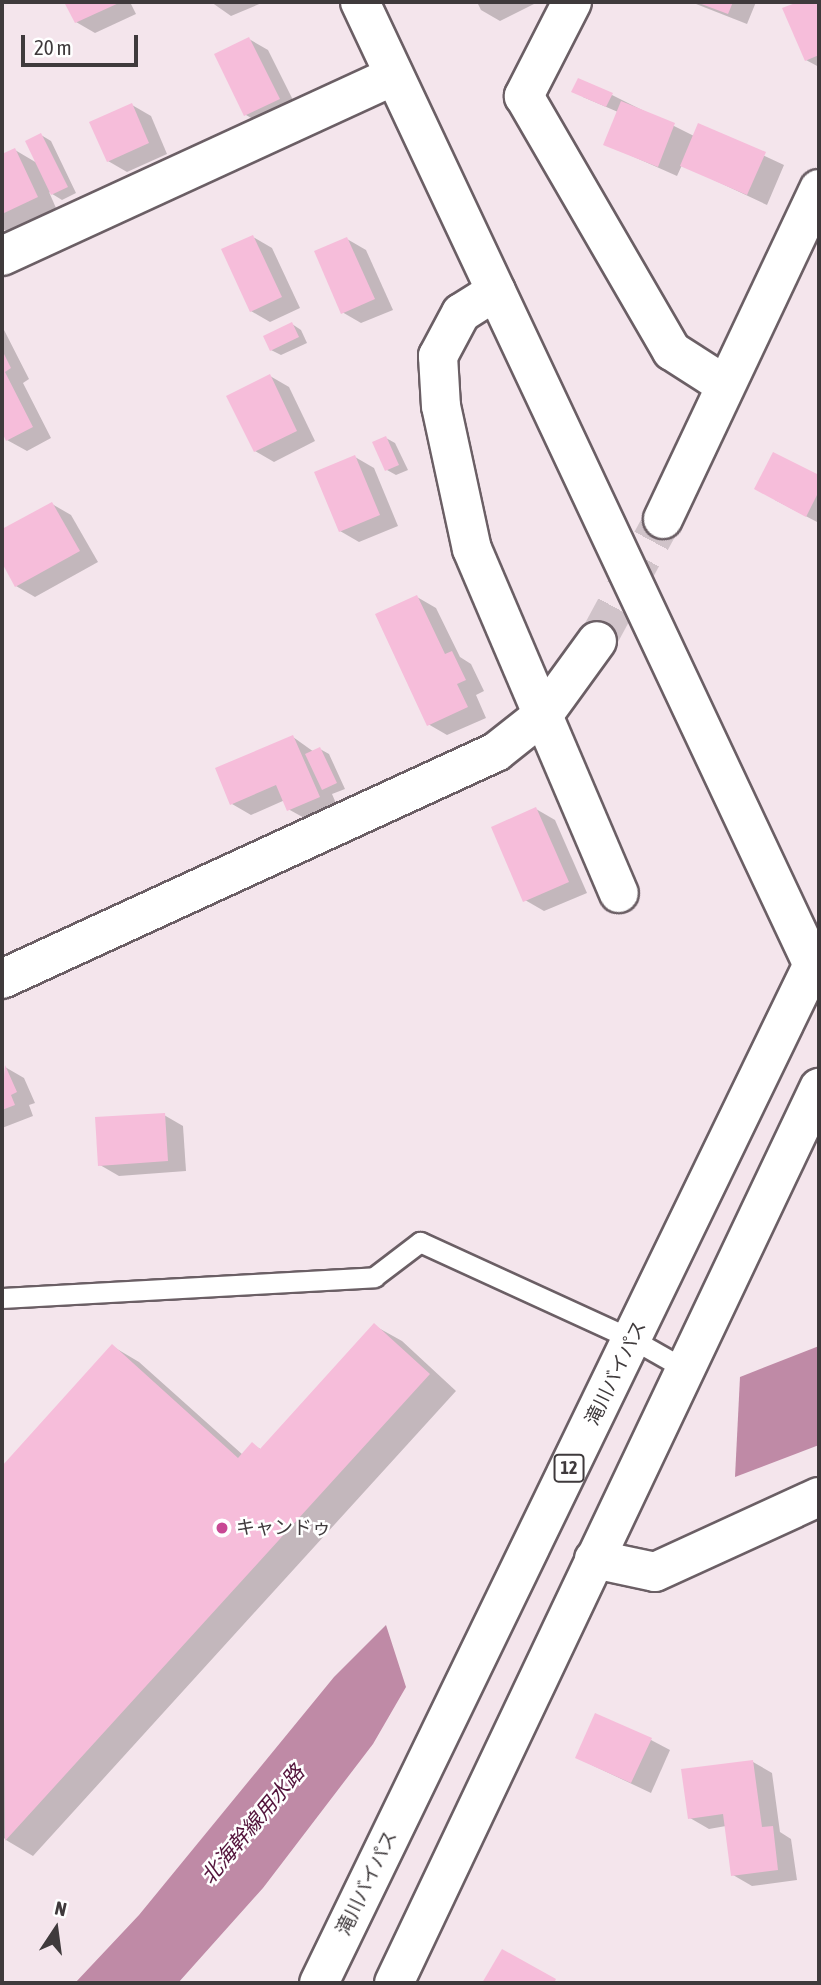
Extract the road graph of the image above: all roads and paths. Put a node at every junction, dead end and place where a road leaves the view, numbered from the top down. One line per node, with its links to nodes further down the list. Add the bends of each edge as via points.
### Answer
1 (360, 2): 3 (main road)
2 (572, 2): 7 (main road, via 524,96 672,351)
3 (394, 76): 5 (main road); 6 (main road)
4 (819, 189): 7 (main road)
5 (2, 256)
6 (496, 292): 10 (main road, via 461,313 438,356 440,406 472,549); 12 (main road)
7 (725, 385): 8 (main road)
8 (663, 519)
9 (597, 641): 10 (main road)
10 (544, 714): 11 (main road); 13 (main road, via 496,752)
11 (619, 892)
12 (817, 965): 16 (main road, 滝川バイパス / 12)
13 (2, 979)
14 (819, 1088): 17 (main road)
15 (2, 1298): 16 (lane, via 374,1277 420,1242)
16 (632, 1339): 17 (lane); 20 (main road, 滝川バイパス / 12)
17 (685, 1369): 19 (main road)
18 (819, 1497): 19 (main road, via 655,1573)
19 (594, 1559): 21 (main road)
20 (319, 1983)
21 (394, 1983)

